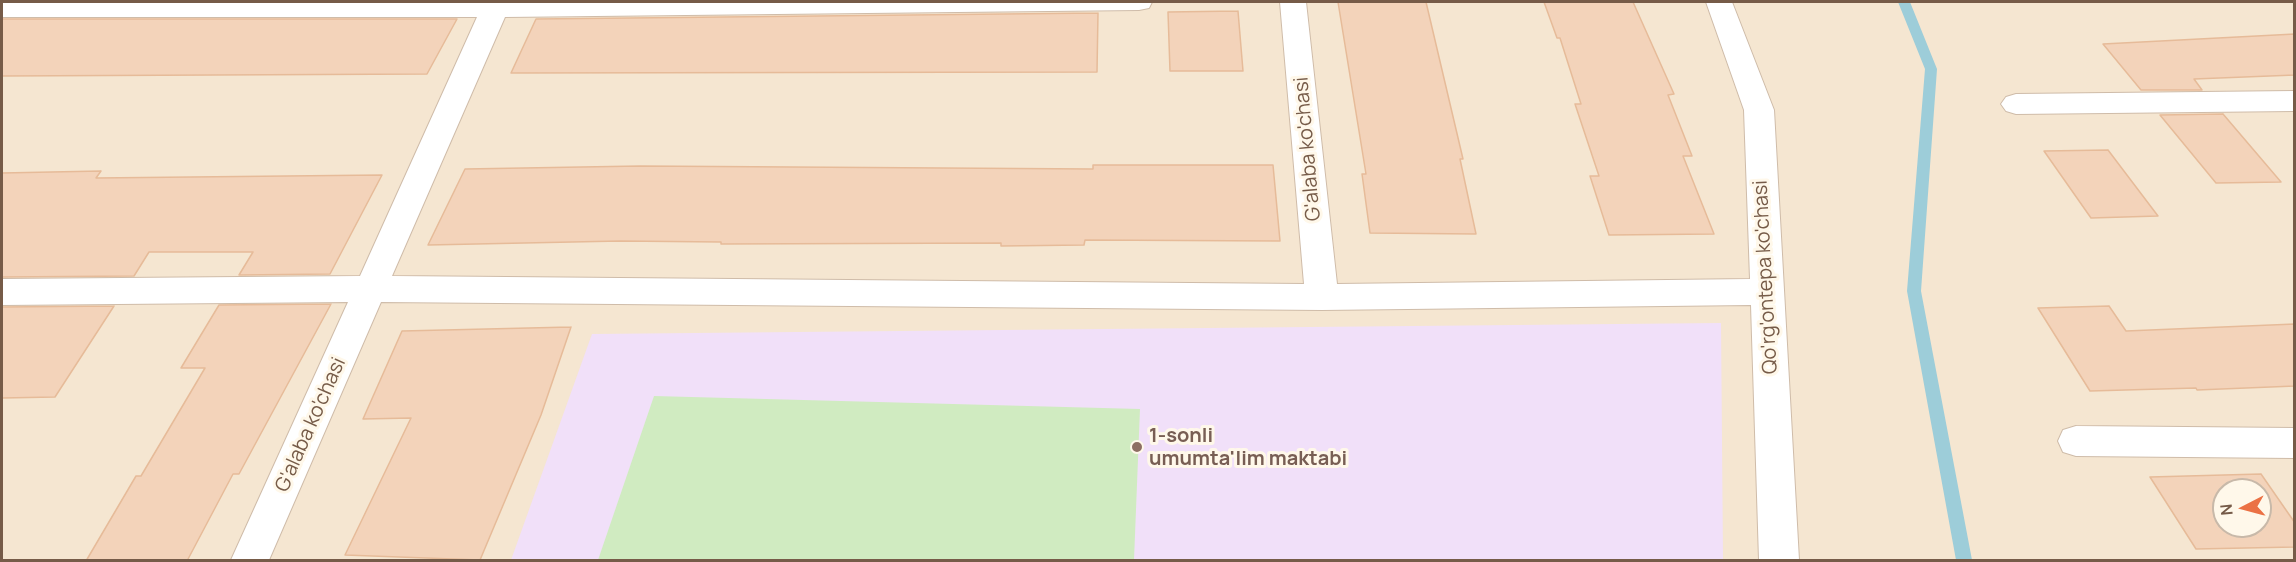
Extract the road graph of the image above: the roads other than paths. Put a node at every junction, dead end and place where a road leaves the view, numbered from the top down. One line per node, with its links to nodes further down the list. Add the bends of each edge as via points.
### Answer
1 (1139, 2): 4 (street)
2 (1293, 2): 11 (street, G'alaba ko'chasi)
3 (1719, 2): 10 (street, Qo'rg'ontepa ko'chasi, via 1759,110)
4 (496, 5): 5 (street); 8 (street, G'alaba ko'chasi)
5 (2, 9)
6 (2295, 101): 7 (street)
7 (2016, 104)
8 (372, 289): 9 (street); 11 (street); 14 (street, G'alaba ko'chasi)
9 (2, 292)
10 (1767, 292): 11 (street); 15 (street, Qo'rg'ontepa ko'chasi)
11 (1322, 297)
12 (2076, 441): 13 (street)
13 (2295, 443)
14 (250, 561)
15 (1779, 561)

